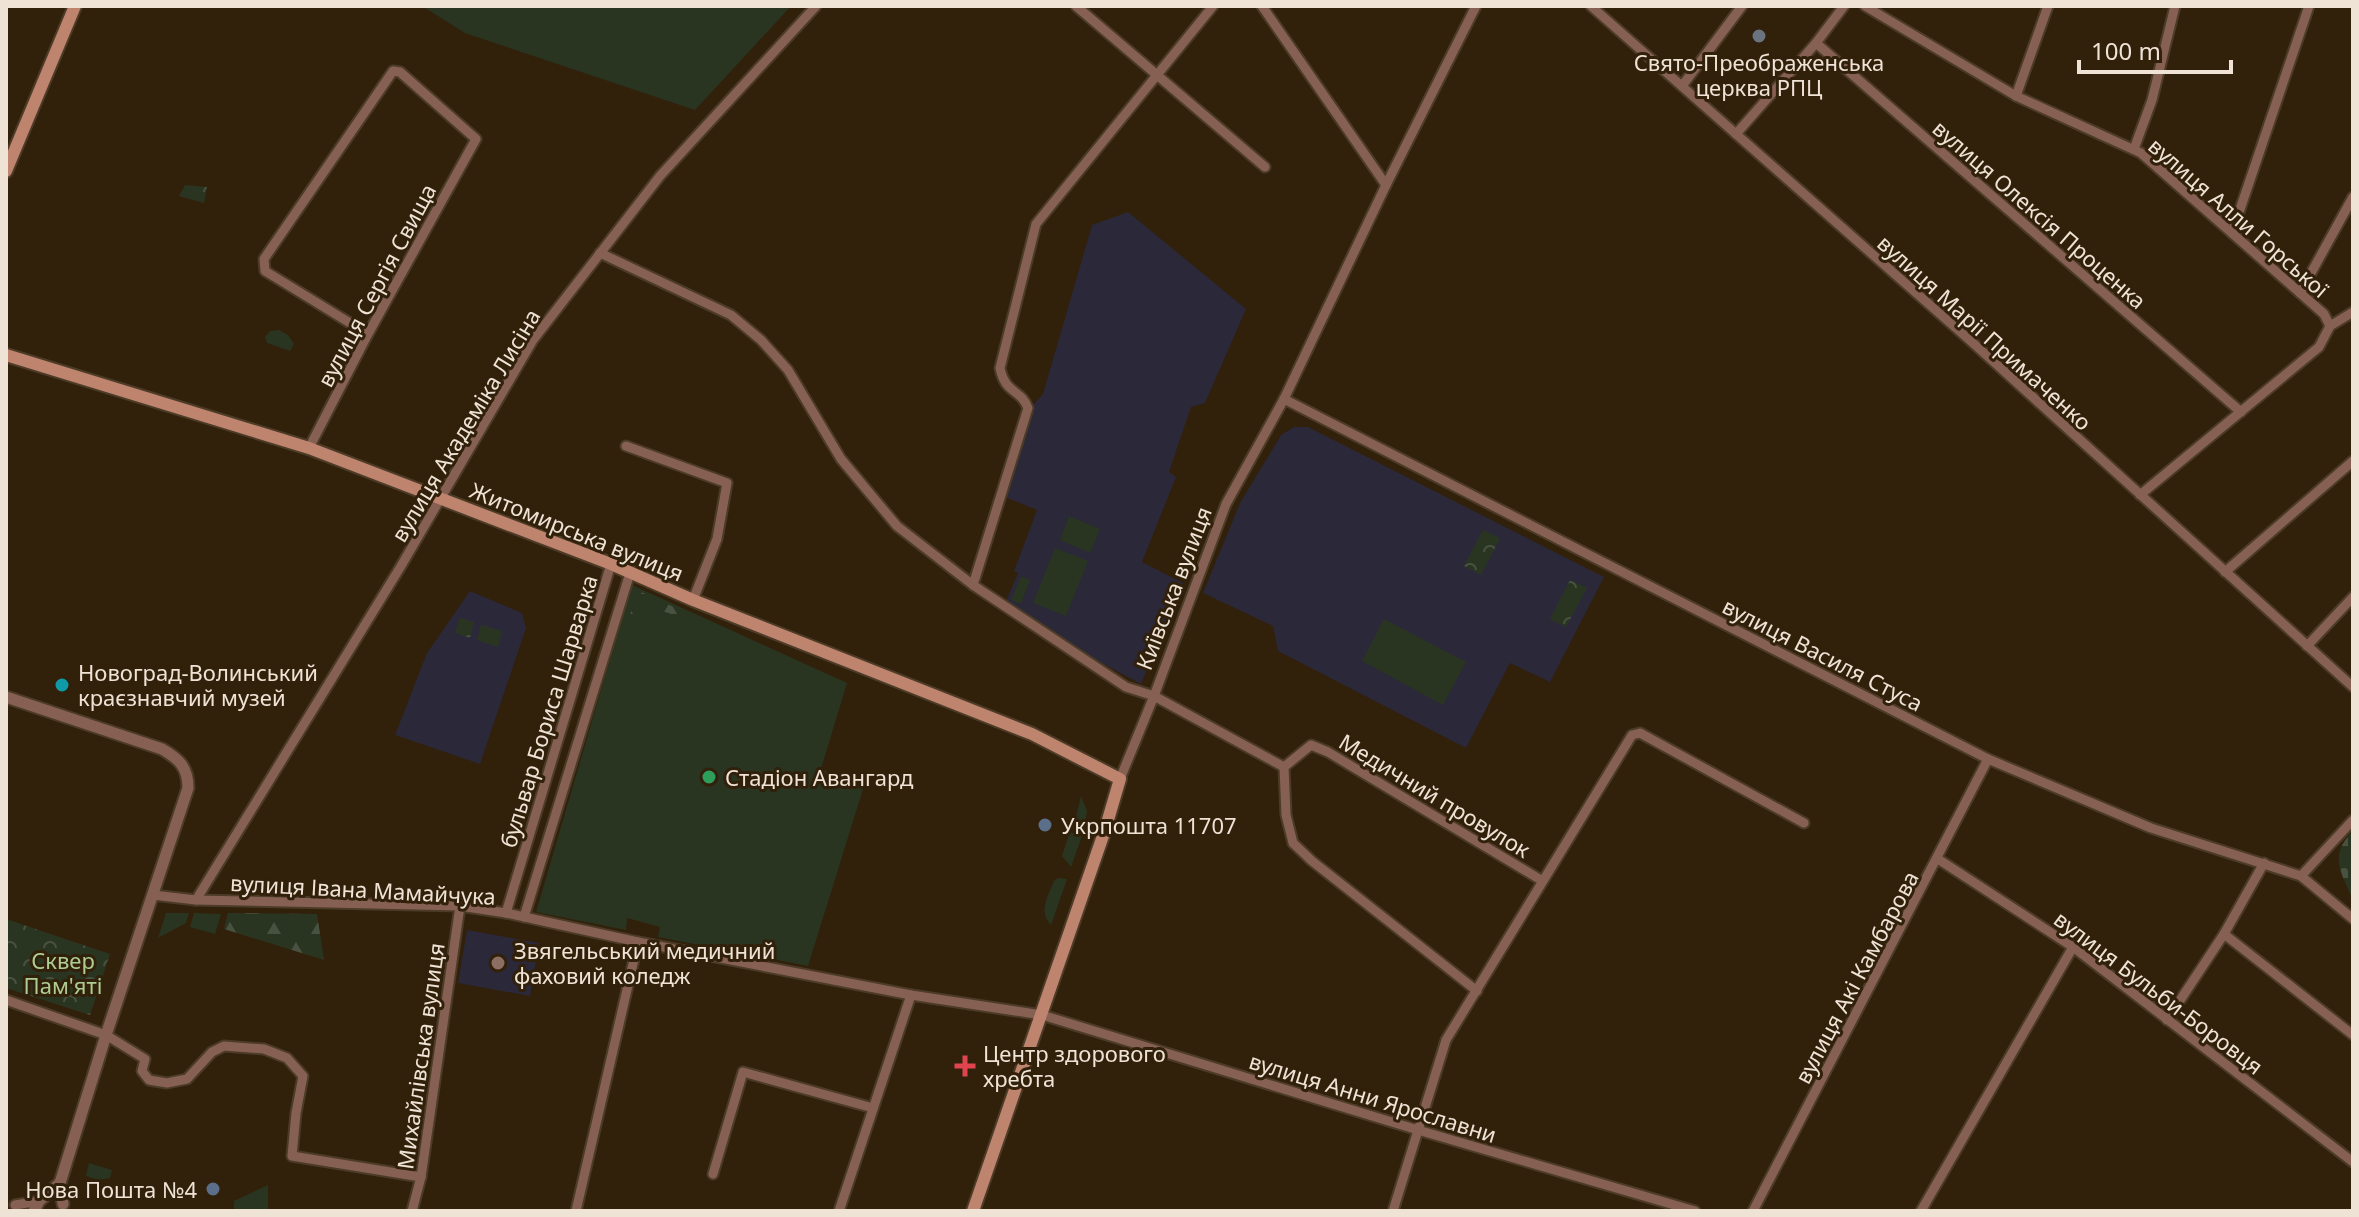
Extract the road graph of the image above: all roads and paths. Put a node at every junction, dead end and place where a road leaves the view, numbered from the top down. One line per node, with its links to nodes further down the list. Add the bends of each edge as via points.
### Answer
1 (75, 6): 21 (main road)
2 (816, 6): 25 (street, вулиця Академіка Лисіна, via 660,176)
3 (1076, 6): 15 (street)
4 (1213, 6): 15 (street)
5 (1262, 6): 22 (street)
6 (1476, 6): 22 (street, Київська вулиця)
7 (1591, 6): 16 (street, вулиця Марії Примаченко)
8 (1742, 6): 16 (street)
9 (1844, 6): 14 (street)
10 (1865, 6): 17 (street, вулиця Алли Горської)
11 (2048, 6): 17 (street)
12 (2175, 6): 19 (street)
13 (2309, 6): 24 (street)
14 (1816, 43): 18 (street); 32 (street, вулиця Олексія Проценка)
15 (1156, 76): 20 (street); 41 (street, via 1036,224 1000,368 1003,382 1028,408)
16 (1682, 86): 18 (street, вулиця Марії Примаченко)
17 (2016, 96): 19 (street, вулиця Алли Горської)
18 (1736, 134): 36 (street, вулиця Марії Примаченко)
19 (2134, 149): 24 (street, вулиця Алли Горської)
20 (1265, 167)
21 (6, 171)
22 (1386, 185): 31 (street, Київська вулиця)
23 (2353, 197): 26 (street)
24 (2232, 233): 26 (street, вулиця Алли Горської)
25 (600, 253): 37 (street, вулиця Академіка Лисіна, via 533,340); 41 (street, via 731,315 761,340 788,370 841,459 897,526)
26 (2300, 293): 28 (street, вулиця Алли Горської)
27 (2353, 312): 28 (street)
28 (2330, 326): 32 (street, via 2319,347)
29 (368, 334): 29 (street, вулиця Сергія Свища, via 476,139 393,71 264,259 265,271); 34 (street, вулиця Сергія Свища)
30 (6, 355): 34 (main road, Житомирська вулиця)
31 (1284, 399): 46 (street, Київська вулиця, via 1226,504); 48 (street, вулиця Василя Стуса)
32 (2241, 412): 36 (street)
33 (626, 446): 43 (street, via 727,483 717,539)
34 (309, 448): 37 (main road, Житомирська вулиця)
35 (2353, 461): 39 (street)
36 (2140, 495): 39 (street, вулиця Марії Примаченко)
37 (440, 499): 38 (main road, Житомирська вулиця); 58 (street, вулиця Академіка Лисіна)
38 (611, 564): 40 (main road, Житомирська вулиця); 60 (street, бульвар Бориса Шарварка)
39 (2225, 572): 44 (street, вулиця Марії Примаченко)
40 (630, 573): 43 (main road, Житомирська вулиця); 61 (street, бульвар Бориса Шарварка)
41 (973, 585): 46 (street, via 1126,687)
42 (2353, 597): 44 (street)
43 (693, 600): 50 (main road, Житомирська вулиця, via 1032,734)
44 (2307, 646): 45 (street, вулиця Марії Примаченко)
45 (2353, 687)
46 (1154, 696): 49 (street); 50 (street, Київська вулиця)
47 (6, 697): 57 (street, via 162,749 184,766 188,788)
48 (1988, 759): 53 (street, вулиця Акі Камбарова); 54 (street, вулиця Василя Стуса, via 2151,828)
49 (1284, 767): 56 (street, Медичний провулок, via 1311,745 1328,752); 66 (street, via 1293,843)
50 (1120, 779): 69 (main road, Київська вулиця)
51 (2353, 820): 55 (street)
52 (1804, 823): 56 (street, via 1635,733)
53 (1938, 859): 65 (street, вулиця Бульби-Боровця); 89 (street, вулиця Акі Камбарова)
54 (2264, 863): 55 (street, вулиця Василя Стуса); 63 (street)
55 (2301, 876): 62 (street, вулиця Василя Стуса)
56 (1541, 880): 66 (street, Медичний провулок)
57 (153, 895): 58 (street, вулиця Івана Мамайчука); 71 (street)
58 (196, 900): 59 (street, вулиця Івана Мамайчука)
59 (460, 906): 60 (street, вулиця Івана Мамайчука); 77 (street, Михайлівська вулиця)
60 (506, 913): 61 (street, вулиця Івана Мамайчука)
61 (524, 917): 64 (street, вулиця Івана Мамайчука)
62 (2353, 919)
63 (2224, 934): 70 (street); 72 (street)
64 (638, 942): 67 (street, вулиця Івана Мамайчука); 84 (street)
65 (2073, 947): 70 (street, вулиця Бульби-Боровця); 90 (street)
66 (1477, 991): 74 (street, Медичний провулок, via 1446,1040)
67 (911, 995): 69 (street, вулиця Івана Мамайчука); 73 (street)
68 (6, 1000): 71 (street)
69 (1042, 1015): 74 (street, вулиця Анни Ярославни); 86 (main road, Київська вулиця)
70 (2167, 1020): 75 (street, вулиця Бульби-Боровця)
71 (106, 1035): 77 (street, via 145,1059 142,1071 149,1080 167,1083 187,1079 224,1046 264,1049 287,1058 303,1076 292,1156); 78 (street)
72 (2353, 1035)
73 (873, 1108): 76 (street, via 743,1072); 85 (street)
74 (1418, 1130): 87 (street, Медичний провулок); 88 (street, вулиця Анни Ярославни)
75 (2353, 1162)
76 (713, 1174)
77 (421, 1177): 83 (street, Михайлівська вулиця)
78 (60, 1183): 79 (street); 81 (street)
79 (39, 1203): 80 (street); 81 (street, via 54,1198)
80 (10, 1204): 82 (street)
81 (66, 1208)
82 (26, 1211)
83 (412, 1211)
84 (576, 1211)
85 (839, 1211)
86 (973, 1211)
87 (1393, 1211)
88 (1695, 1211)
89 (1753, 1211)
90 (1921, 1211)

